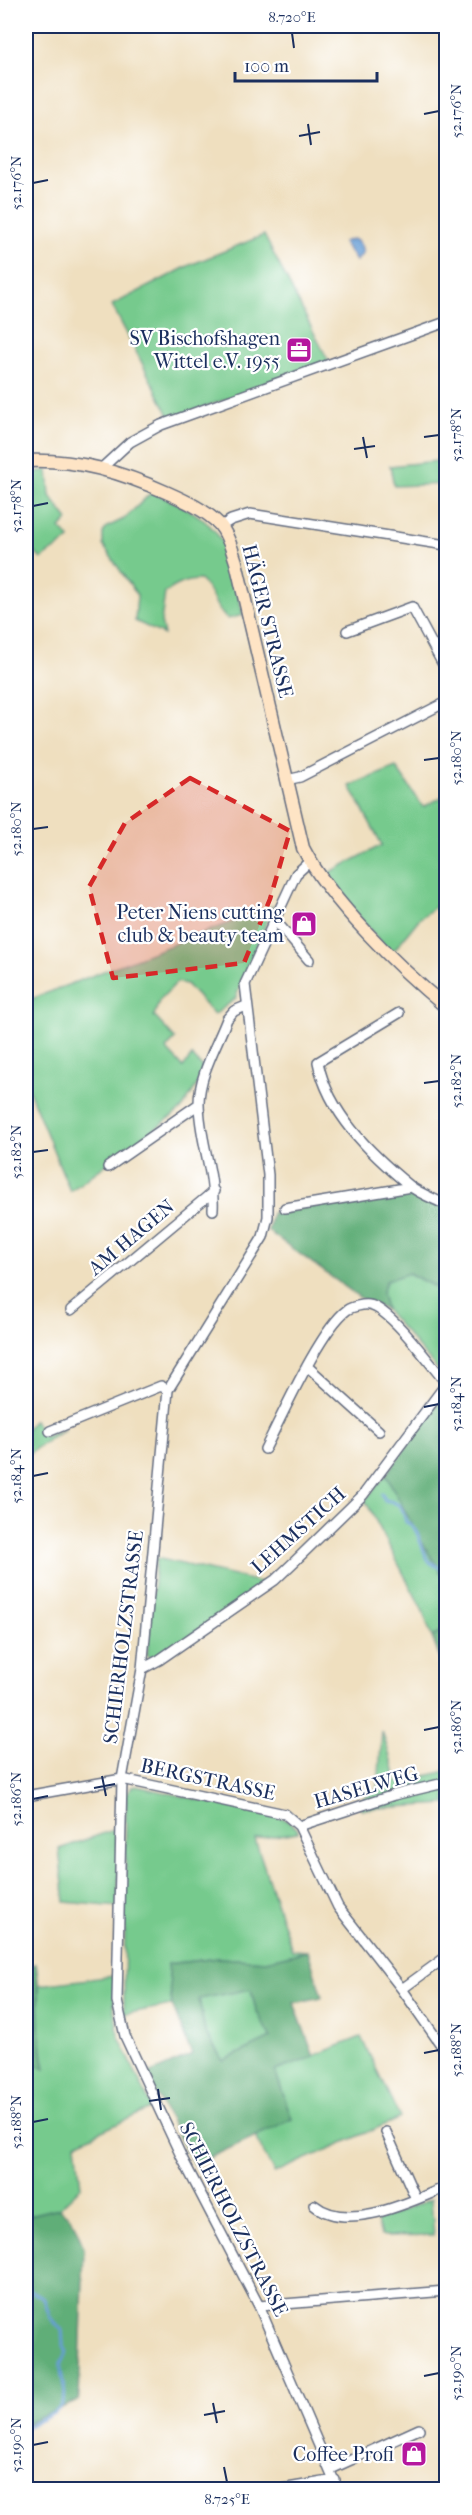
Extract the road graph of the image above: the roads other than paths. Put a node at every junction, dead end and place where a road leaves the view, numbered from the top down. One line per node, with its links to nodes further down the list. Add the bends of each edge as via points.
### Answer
1 (447, 322): 3 (street, via 161,425 130,442)
2 (26, 461): 3 (main road, HÄGER STRASSE)
3 (103, 467): 4 (main road, HÄGER STRASSE, via 181,499 203,510)
4 (221, 526): 5 (street, via 250,514); 9 (main road, HÄGER STRASSE, via 236,562)
5 (447, 545)
6 (347, 631): 7 (street, via 412,607)
7 (447, 670)
8 (447, 702): 9 (street, via 300,777)
9 (286, 780): 10 (main road, HÄGER STRASSE, via 299,836)
10 (310, 861): 11 (street, SCHIERHOLZSTRASSE, via 296,874); 14 (main road, HÄGER STRASSE, via 376,941)
11 (274, 919): 12 (street); 13 (street, SCHIERHOLZSTRASSE, via 245,984)
12 (309, 960)
13 (246, 1006): 16 (street, via 227,1019 201,1082); 26 (street, SCHIERHOLZSTRASSE, via 268,1175 268,1217 263,1237)
14 (447, 1007)
15 (399, 1013): 18 (street, via 318,1062 322,1081 343,1119)
16 (199, 1104): 17 (street); 19 (street)
17 (108, 1167)
18 (411, 1187): 20 (street); 21 (street)
19 (214, 1191): 22 (street); 23 (street, AM HAGEN)
20 (447, 1205)
21 (285, 1208)
22 (213, 1210)
23 (71, 1310)
24 (308, 1367): 25 (street, via 348,1308 369,1305 385,1312); 28 (street); 29 (street)
25 (447, 1383): 30 (street, LEHMSTICH, via 363,1495 294,1562)
26 (168, 1390): 27 (street, via 161,1386); 30 (street, SCHIERHOLZSTRASSE)
27 (50, 1431)
28 (379, 1431)
29 (265, 1449)
30 (142, 1669): 31 (street, SCHIERHOLZSTRASSE)
31 (122, 1779): 33 (street); 34 (street, BERGSTRASSE, via 285,1814); 43 (street, SCHIERHOLZSTRASSE, via 117,2001 124,2036)
32 (444, 1783): 34 (street, HASELWEG)
33 (26, 1796)
34 (299, 1826): 36 (street, via 338,1906)
35 (447, 1957): 36 (street)
36 (402, 1989): 37 (street)
37 (447, 2052)
38 (386, 2132): 40 (street)
39 (447, 2187): 40 (street)
40 (416, 2199): 41 (street, via 379,2214 322,2212)
41 (314, 2205)
42 (447, 2291): 43 (street)
43 (259, 2306): 45 (street, SCHIERHOLZSTRASSE)
44 (419, 2429): 45 (street)
45 (331, 2469): 46 (street, SCHIERHOLZSTRASSE)
46 (336, 2485): 47 (street)
47 (276, 2490)

